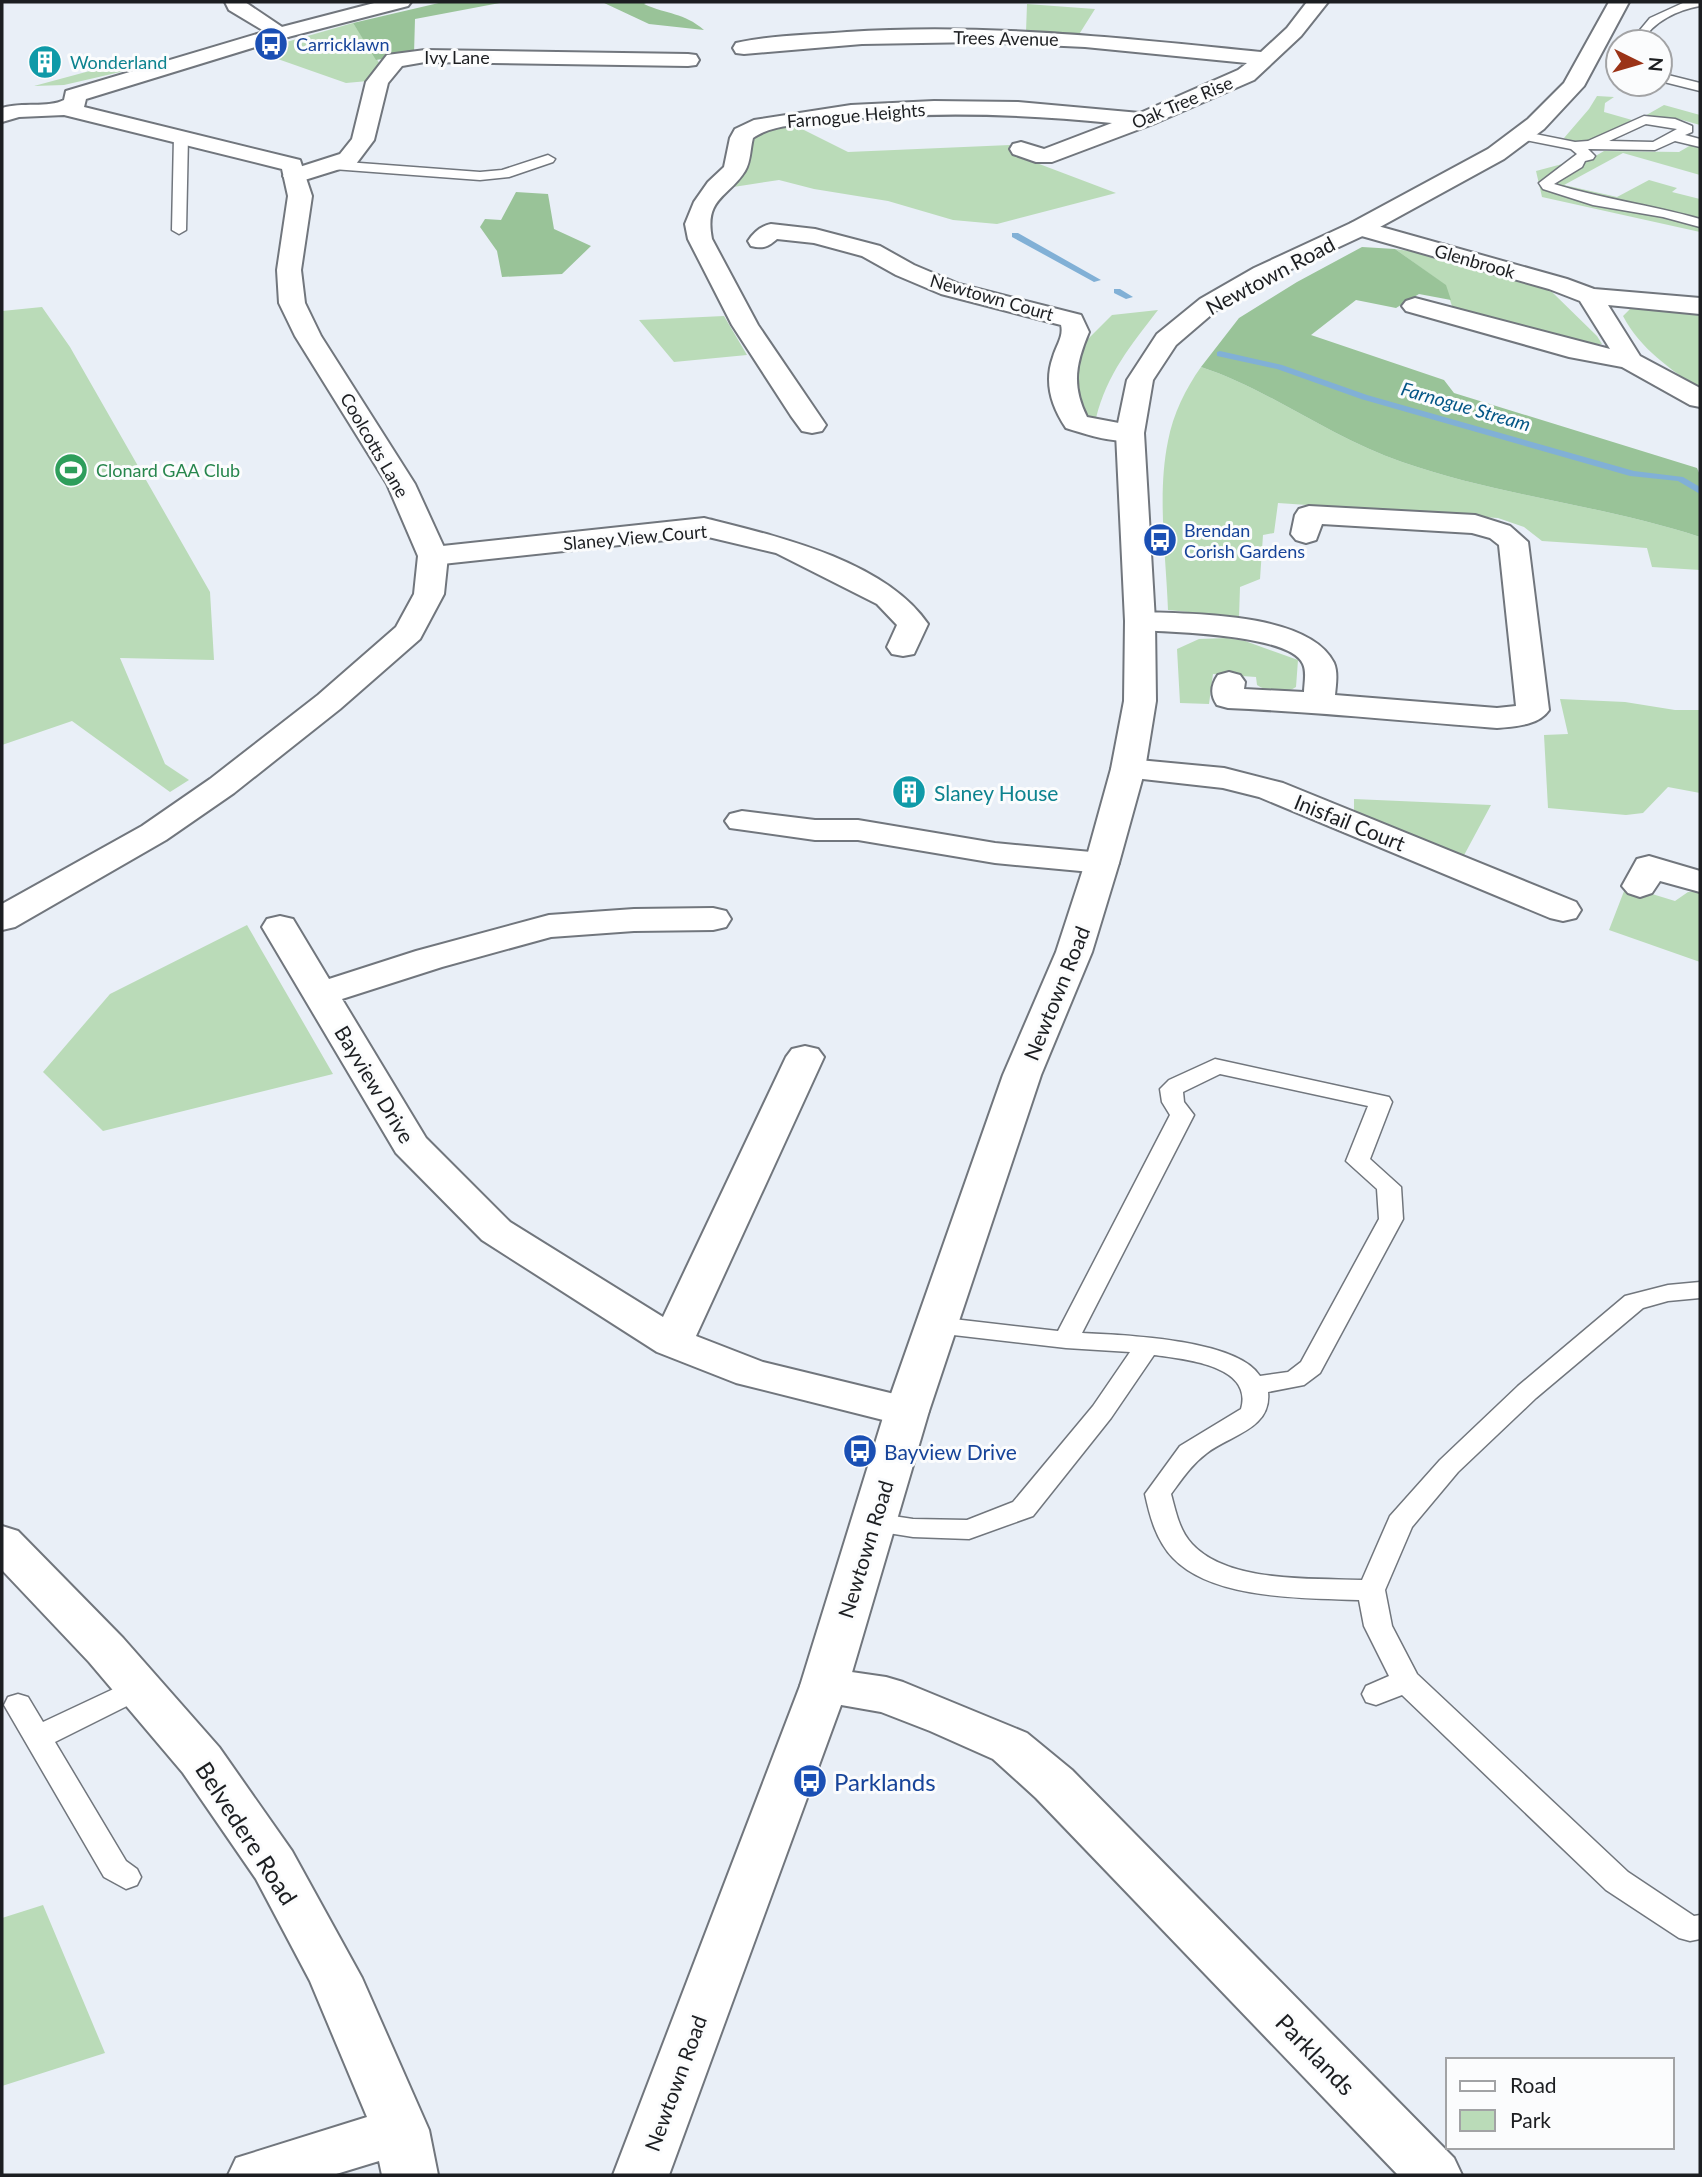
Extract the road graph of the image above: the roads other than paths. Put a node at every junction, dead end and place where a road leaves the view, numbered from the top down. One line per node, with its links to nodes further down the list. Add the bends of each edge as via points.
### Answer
1 (235, 2): 7 (street)
2 (401, 2): 7 (street)
3 (1318, 2): 9 (street, Oak Tree Rise)
4 (1619, 2): 16 (street, Newtown Road, via 1573,86)
5 (1700, 2): 6 (lane)
6 (1645, 28)
7 (281, 33): 13 (street)
8 (744, 48): 9 (street, Trees Avenue, via 880,37 996,36)
9 (1266, 59): 15 (street, Oak Tree Rise, via 1241,77)
10 (688, 60): 24 (street, Ivy Lane, via 394,60 377,82 363,140 348,159)
11 (1674, 80): 12 (lane)
12 (1700, 87)
13 (69, 102): 14 (street, via 37,112); 17 (street)
14 (15, 103)
15 (1142, 120): 22 (street, Oak Tree Rise, via 1044,157); 35 (street, Farnogue Heights, via 1035,109 944,108 818,116 745,132 739,141 739,161 705,202 696,227 702,247 744,321)
16 (1520, 135): 21 (lane); 27 (street, Newtown Road, via 1496,153)
17 (181, 136): 25 (street, via 292,165); 28 (lane)
18 (1676, 137): 19 (lane); 20 (lane, via 1653,146); 20 (lane, via 1687,129 1666,121 1644,120)
19 (1700, 143)
20 (1590, 145): 21 (lane)
21 (1575, 146): 26 (lane, via 1588,156 1548,180 1548,186 1593,201)
22 (1021, 149)
23 (548, 159): 24 (lane, via 504,174 480,176)
24 (332, 164): 25 (street, Ivy Lane)
25 (295, 176): 38 (street, Coolcotts Lane, via 300,196 289,270 292,303 401,484)
26 (1700, 223)
27 (1360, 228): 30 (street, Glenbrook); 36 (street, Newtown Road, via 1209,304 1166,340 1140,380)
28 (179, 230)
29 (760, 241): 36 (street, Newtown Court, via 771,231 815,236 871,251 950,289 1072,320 1076,332 1065,356 1060,387 1076,422)
30 (1590, 296): 32 (street, Glenbrook); 33 (street)
31 (1415, 306): 33 (street)
32 (1700, 306)
33 (1630, 361): 34 (street)
34 (1700, 400)
35 (812, 425)
36 (1130, 433): 39 (street, Newtown Road)
37 (1306, 534): 42 (street, via 1308,515 1475,524 1500,531 1513,542 1533,710 1497,718)
38 (433, 556): 40 (street, Slaney View Court, via 704,527 786,547 888,598 913,624); 49 (street, Coolcotts Lane, via 429,594 415,625 329,702 154,833)
39 (1140, 621): 42 (street, via 1229,625 1309,650 1319,664); 43 (street, Newtown Road, via 1140,701)
40 (903, 647)
41 (1229, 682): 42 (street, via 1228,698)
42 (1320, 702)
43 (1128, 769): 45 (street, Newtown Road); 48 (street, Inisfail Court, via 1224,778 1271,790)
44 (742, 821): 45 (street, via 858,830 995,853)
45 (1102, 863): 55 (street, Newtown Road, via 1074,952 1023,1075)
46 (1700, 882): 47 (street, via 1649,866)
47 (1640, 886)
48 (1563, 910)
49 (2, 919)
50 (713, 919): 52 (street, via 549,926)
51 (280, 927): 52 (street, Bayview Drive)
52 (320, 993): 57 (street, Bayview Drive, via 410,1145 496,1231)
53 (805, 1057): 57 (street)
54 (1700, 1290): 63 (lane, via 1634,1302 1527,1392 1487,1418 1400,1522)
55 (936, 1325): 56 (lane); 60 (street, Newtown Road)
56 (1066, 1339): 58 (lane); 59 (lane, via 1182,1115 1172,1102 1171,1089 1202,1078 1215,1066 1381,1102 1358,1161 1389,1187 1391,1219 1311,1367 1295,1379)
57 (673, 1342): 60 (street, Bayview Drive, via 751,1373)
58 (1147, 1347): 59 (lane, via 1216,1357); 61 (lane, via 1102,1412 1023,1509 969,1530)
59 (1255, 1385): 63 (lane, via 1250,1415 1176,1465 1158,1494 1169,1532 1186,1553 1211,1571 1253,1584)
60 (907, 1411): 61 (street, Newtown Road)
61 (873, 1522): 65 (street, Newtown Road)
62 (2, 1542): 66 (street, Belvedere Road)
63 (1371, 1590): 64 (lane, via 1378,1626)
64 (1406, 1681): 67 (lane); 71 (lane, via 1617,1881 1690,1928)
65 (824, 1686): 74 (street, Newtown Road); 75 (street, Parklands, via 886,1695 1010,1746 1054,1784)
66 (139, 1688): 69 (lane); 72 (street, Belvedere Road, via 201,1760 274,1865 335,1978)
67 (1376, 1694)
68 (18, 1705): 69 (lane)
69 (38, 1737): 70 (lane, via 115,1869)
70 (126, 1877)
71 (1700, 1927)
72 (406, 2153): 73 (street)
73 (256, 2175)
74 (641, 2175)
75 (1434, 2175)

